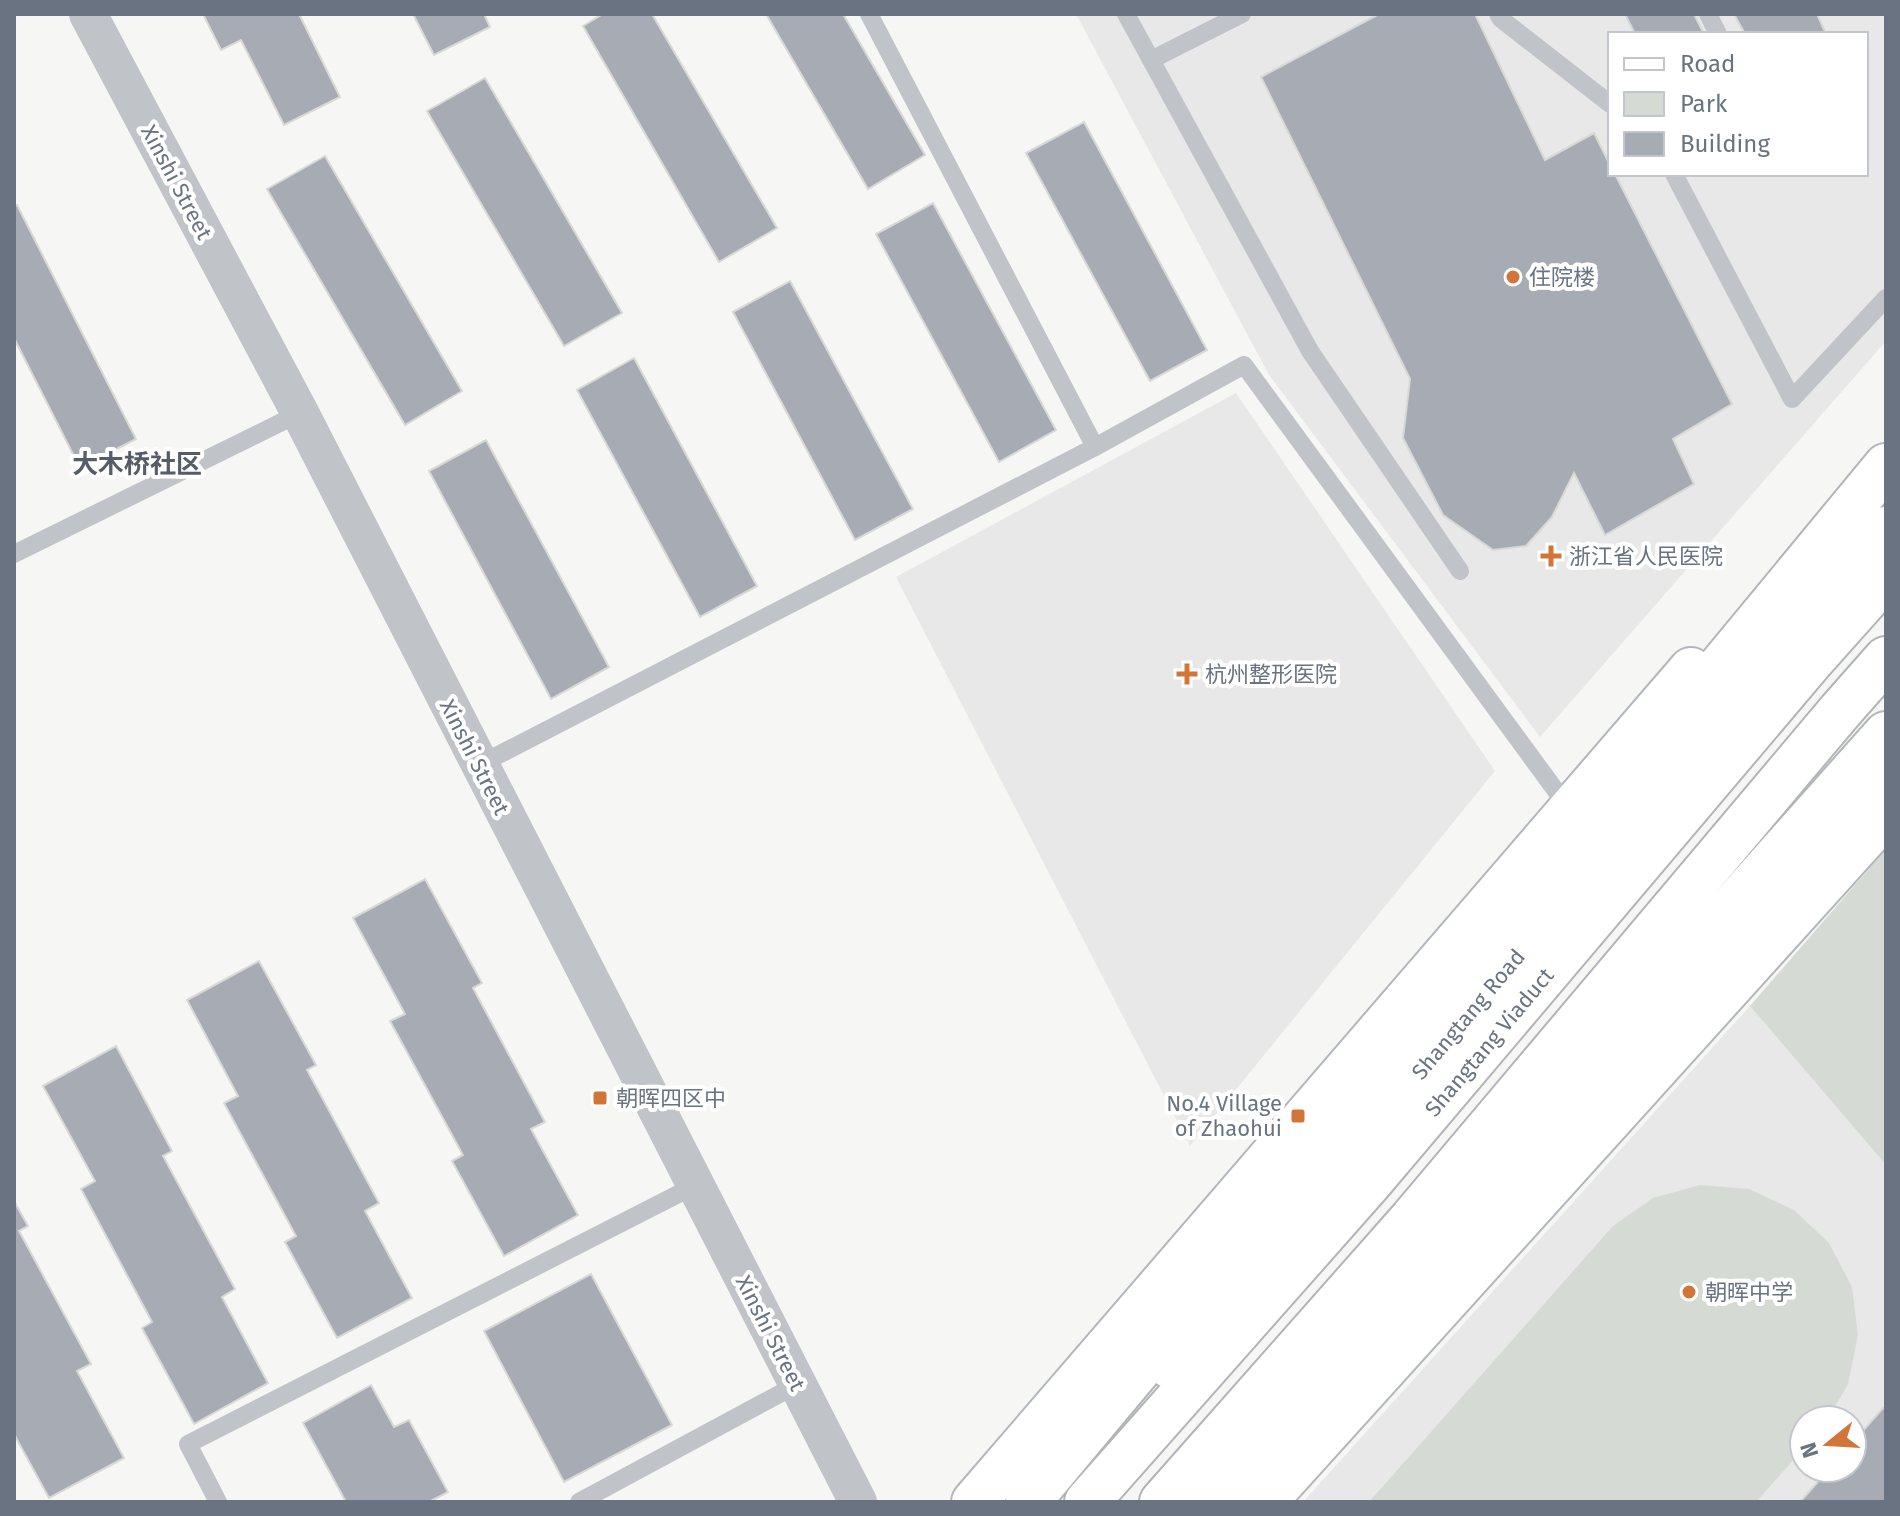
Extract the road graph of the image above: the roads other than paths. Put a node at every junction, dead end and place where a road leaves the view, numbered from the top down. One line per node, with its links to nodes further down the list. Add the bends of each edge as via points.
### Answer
1 (88, 14): 12 (street, Xinshi Street)
2 (869, 14): 14 (lane)
3 (1126, 14): 8 (lane)
4 (1242, 14): 8 (lane)
5 (1498, 14): 9 (lane)
6 (1708, 14): 7 (lane)
7 (1717, 32)
8 (1151, 60): 18 (lane, via 1310,351)
9 (1608, 102)
10 (1675, 176): 11 (lane, via 1792,399)
11 (1886, 298)
12 (300, 413): 17 (lane); 22 (street, Xinshi Street)
13 (1886, 444): 24 (main road)
14 (1095, 447): 22 (lane); 24 (lane, via 1244,365)
15 (1886, 466): 32 (main road)
16 (1886, 529): 33 (main road, Shangtang Road)
17 (14, 554)
18 (1460, 571)
19 (1886, 577): 34 (main road, Shangtang Viaduct, via 1370,1182)
20 (1886, 659): 35 (main road, via 1412,1219)
21 (1886, 734): 36 (main road)
22 (479, 765): 26 (street, Xinshi Street)
23 (1886, 781): 37 (main road)
24 (1570, 810): 31 (main road)
25 (1886, 814): 38 (main road)
26 (696, 1185): 27 (street, Xinshi Street); 28 (lane, via 188,1444)
27 (798, 1384): 29 (lane); 30 (street, Xinshi Street)
28 (218, 1502)
29 (579, 1502)
30 (858, 1502)
31 (974, 1502)
32 (1028, 1502)
33 (1055, 1502)
34 (1087, 1502)
35 (1162, 1502)
36 (1199, 1502)
37 (1234, 1502)
38 (1264, 1502)

